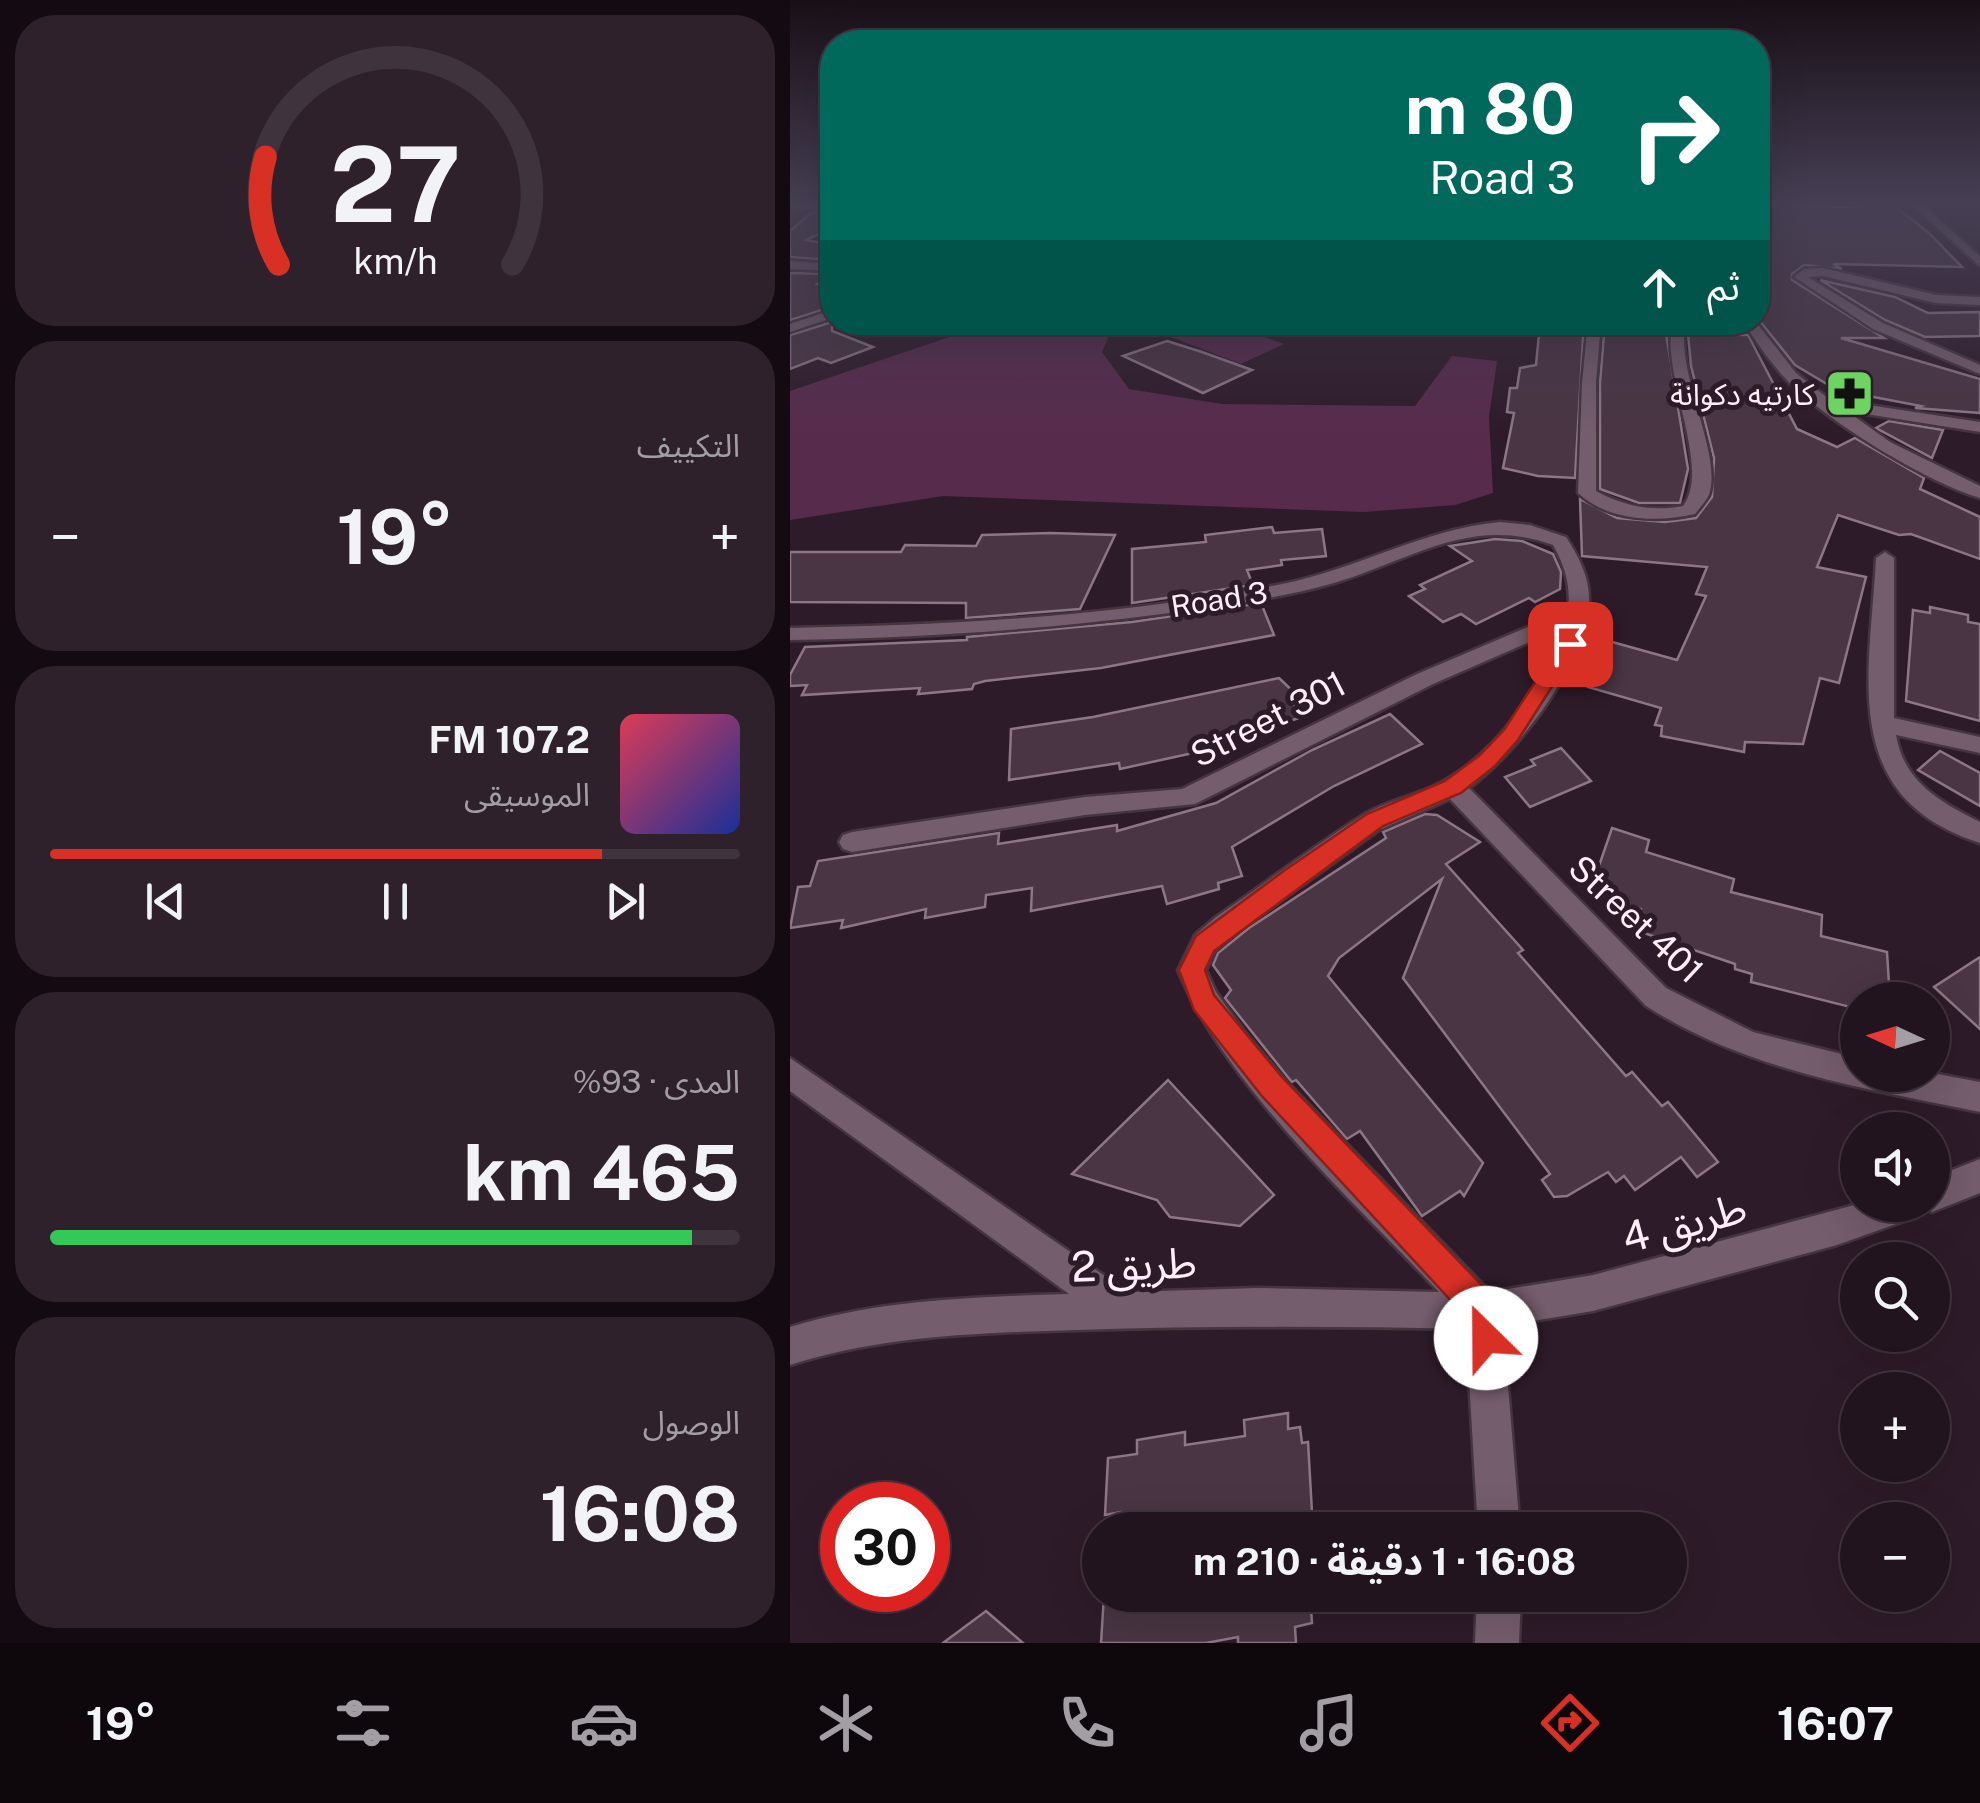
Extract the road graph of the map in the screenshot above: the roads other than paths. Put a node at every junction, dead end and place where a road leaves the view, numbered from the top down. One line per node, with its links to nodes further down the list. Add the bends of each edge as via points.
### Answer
1 (1803, 277): 12 (street, via 1829,298)
2 (1843, 277): 4 (street, via 1936,299)
3 (1794, 292): 12 (street, via 1877,336)
4 (1980, 301)
5 (804, 308): 6 (street)
6 (820, 310)
7 (820, 317): 8 (street)
8 (790, 328)
9 (1595, 335): 10 (street, via 1588,493 1632,511 1669,516 1694,509 1703,483 1674,362)
10 (1674, 335)
11 (1759, 335): 14 (street, via 1791,376)
12 (1926, 348): 13 (street)
13 (1980, 370)
14 (1827, 405): 15 (street); 16 (street, via 1884,445)
15 (1980, 427)
16 (1980, 493)
17 (1885, 558): 20 (street)
18 (1579, 613): 19 (street, Road 3, via 1575,568 1560,542 1523,528 1493,528 1440,536 1336,576 1236,598 1000,626); 22 (street, via 1570,644 1511,735); 24 (street, Street 301, via 1424,678 1186,798 1085,806)
19 (790, 634)
20 (1883, 724): 21 (street); 23 (street, via 1892,766 1903,782)
21 (1980, 745)
22 (1453, 787): 25 (street, Street 401, via 1656,997 1696,1024 1755,1048); 33 (street, via 1405,804 1349,838 1226,925 1205,943 1192,970 1203,1002 1271,1086)
23 (1980, 833)
24 (852, 842)
25 (1840, 1069)
26 (790, 1073): 32 (street)
27 (1950, 1091): 28 (street)
28 (1980, 1097)
29 (1980, 1176): 30 (street)
30 (1950, 1188)
31 (1854, 1222): 33 (street, طريق 4, via 1593,1292)
32 (1120, 1308): 33 (street, طريق 2); 34 (street, طريق 2, via 900,1322)
33 (1483, 1311): 35 (street)
34 (790, 1346)
35 (1497, 1512)
36 (1498, 1612): 37 (street)
37 (1497, 1643)

